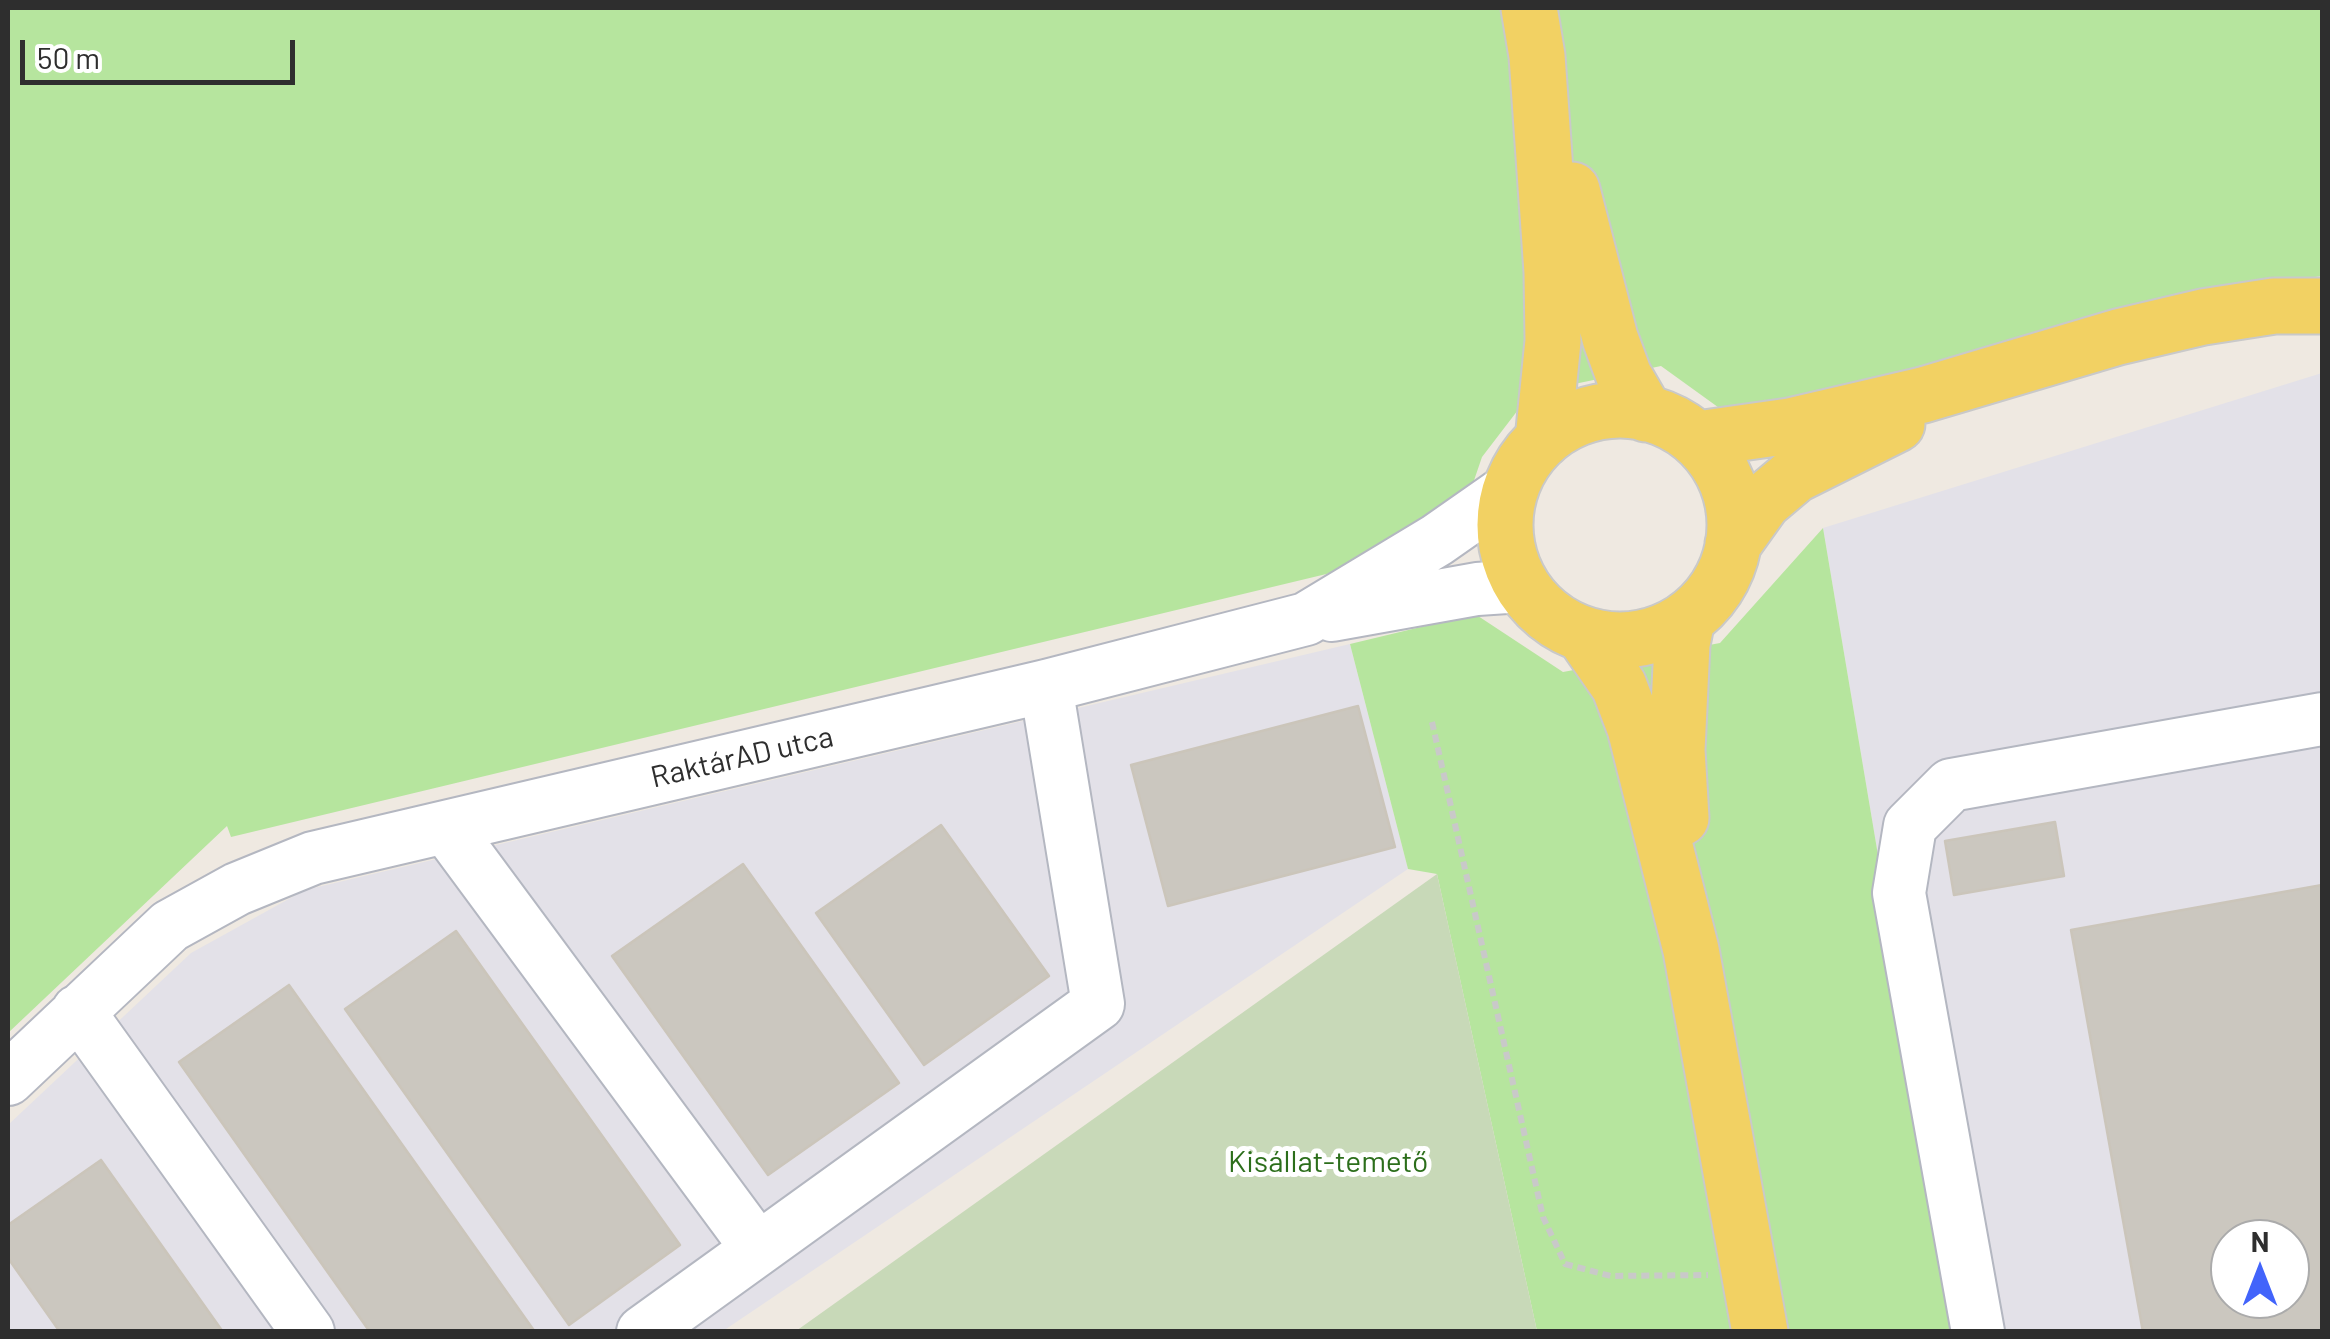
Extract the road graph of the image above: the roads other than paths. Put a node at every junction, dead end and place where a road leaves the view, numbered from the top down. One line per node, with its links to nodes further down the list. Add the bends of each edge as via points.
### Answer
1 (1533, 32): 4 (main road, via 1610,338); 6 (main road, via 1552,272)
2 (2322, 306): 3 (main road, via 2203,317)
3 (2042, 359): 5 (main road, via 1809,422); 8 (main road, via 1796,474 1764,502)
4 (1646, 414): 5 (main road); 6 (main road, via 1602,412)
5 (1698, 439): 8 (main road, via 1730,491)
6 (1543, 440): 7 (main road)
7 (1510, 489): 9 (main road, via 1506,548); 10 (street, RaktárAD utca)
8 (1733, 544): 11 (main road, via 1718,586)
9 (1522, 586): 10 (street); 12 (main road, via 1556,622)
10 (1306, 618): 13 (street, RaktárAD utca)
11 (1687, 618): 12 (main road, via 1637,639); 16 (main road, via 1677,750)
12 (1583, 634): 16 (main road, via 1619,686 1635,728)
13 (1046, 686): 15 (street, RaktárAD utca); 19 (street, via 1098,1004)
14 (2322, 719): 23 (street, via 1951,785 1910,826 1899,894)
15 (446, 827): 17 (street, RaktárAD utca, via 313,858 237,888 170,926); 19 (street)
16 (1691, 950): 22 (main road)
17 (78, 1011): 18 (street, RaktárAD utca); 20 (street)
18 (8, 1080)
19 (758, 1249): 21 (street)
20 (308, 1332)
21 (644, 1332)
22 (1760, 1332)
23 (1978, 1332)

